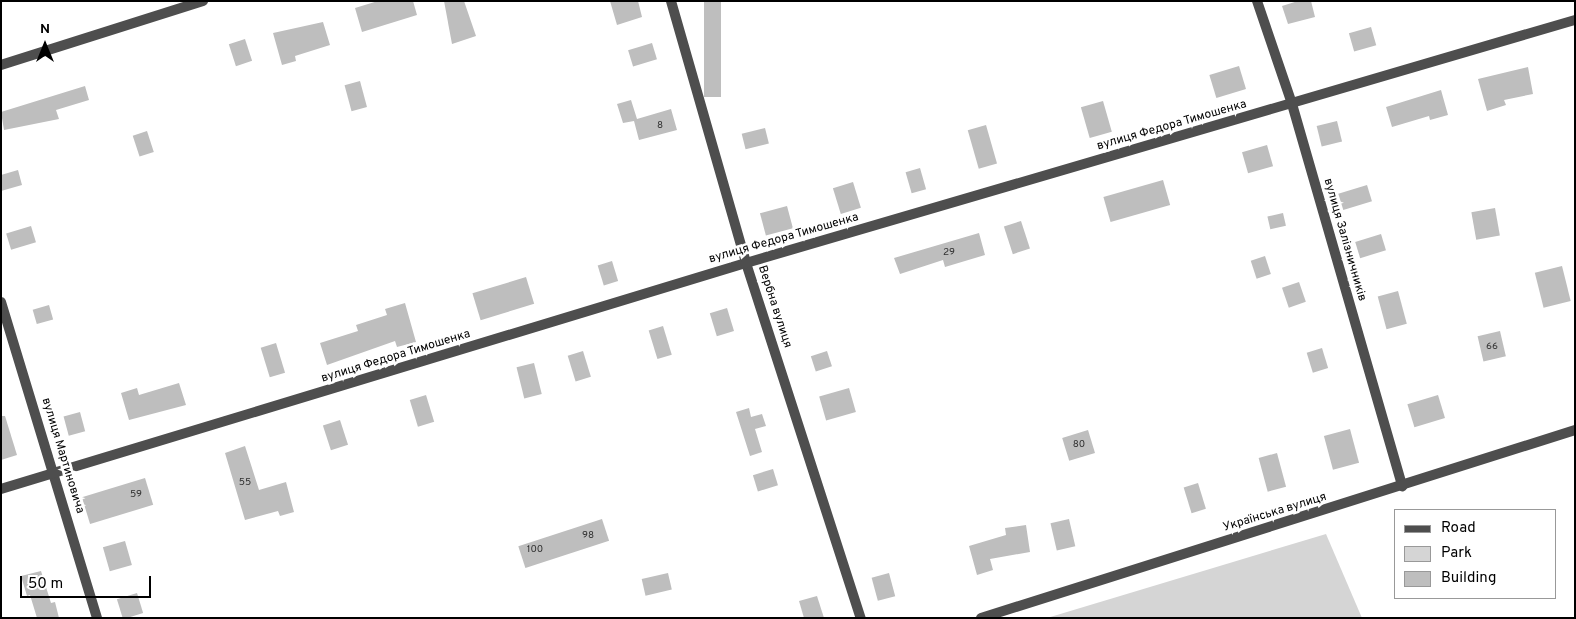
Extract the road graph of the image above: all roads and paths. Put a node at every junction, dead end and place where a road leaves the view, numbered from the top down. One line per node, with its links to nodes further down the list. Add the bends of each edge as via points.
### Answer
1 (202, 1): 5 (street)
2 (671, 1): 7 (street, Вербна вулиця)
3 (1257, 1): 6 (street, вулиця Залізничників)
4 (1575, 20): 6 (street, вулиця Федора Тимошенка)
5 (1, 65)
6 (1292, 104): 7 (street, вулиця Федора Тимошенка); 11 (street, вулиця Залізничників)
7 (746, 263): 10 (street, вулиця Федора Тимошенка); 14 (street, Вербна вулиця)
8 (1, 302): 10 (street, вулиця Мартиновича)
9 (1575, 430): 11 (street, Українська вулиця)
10 (55, 474): 12 (street, вулиця Федора Тимошенка); 13 (street, вулиця Мартиновича)
11 (1402, 486): 15 (street, Українська вулиця)
12 (1, 489)
13 (97, 618)
14 (862, 618)
15 (981, 618)

